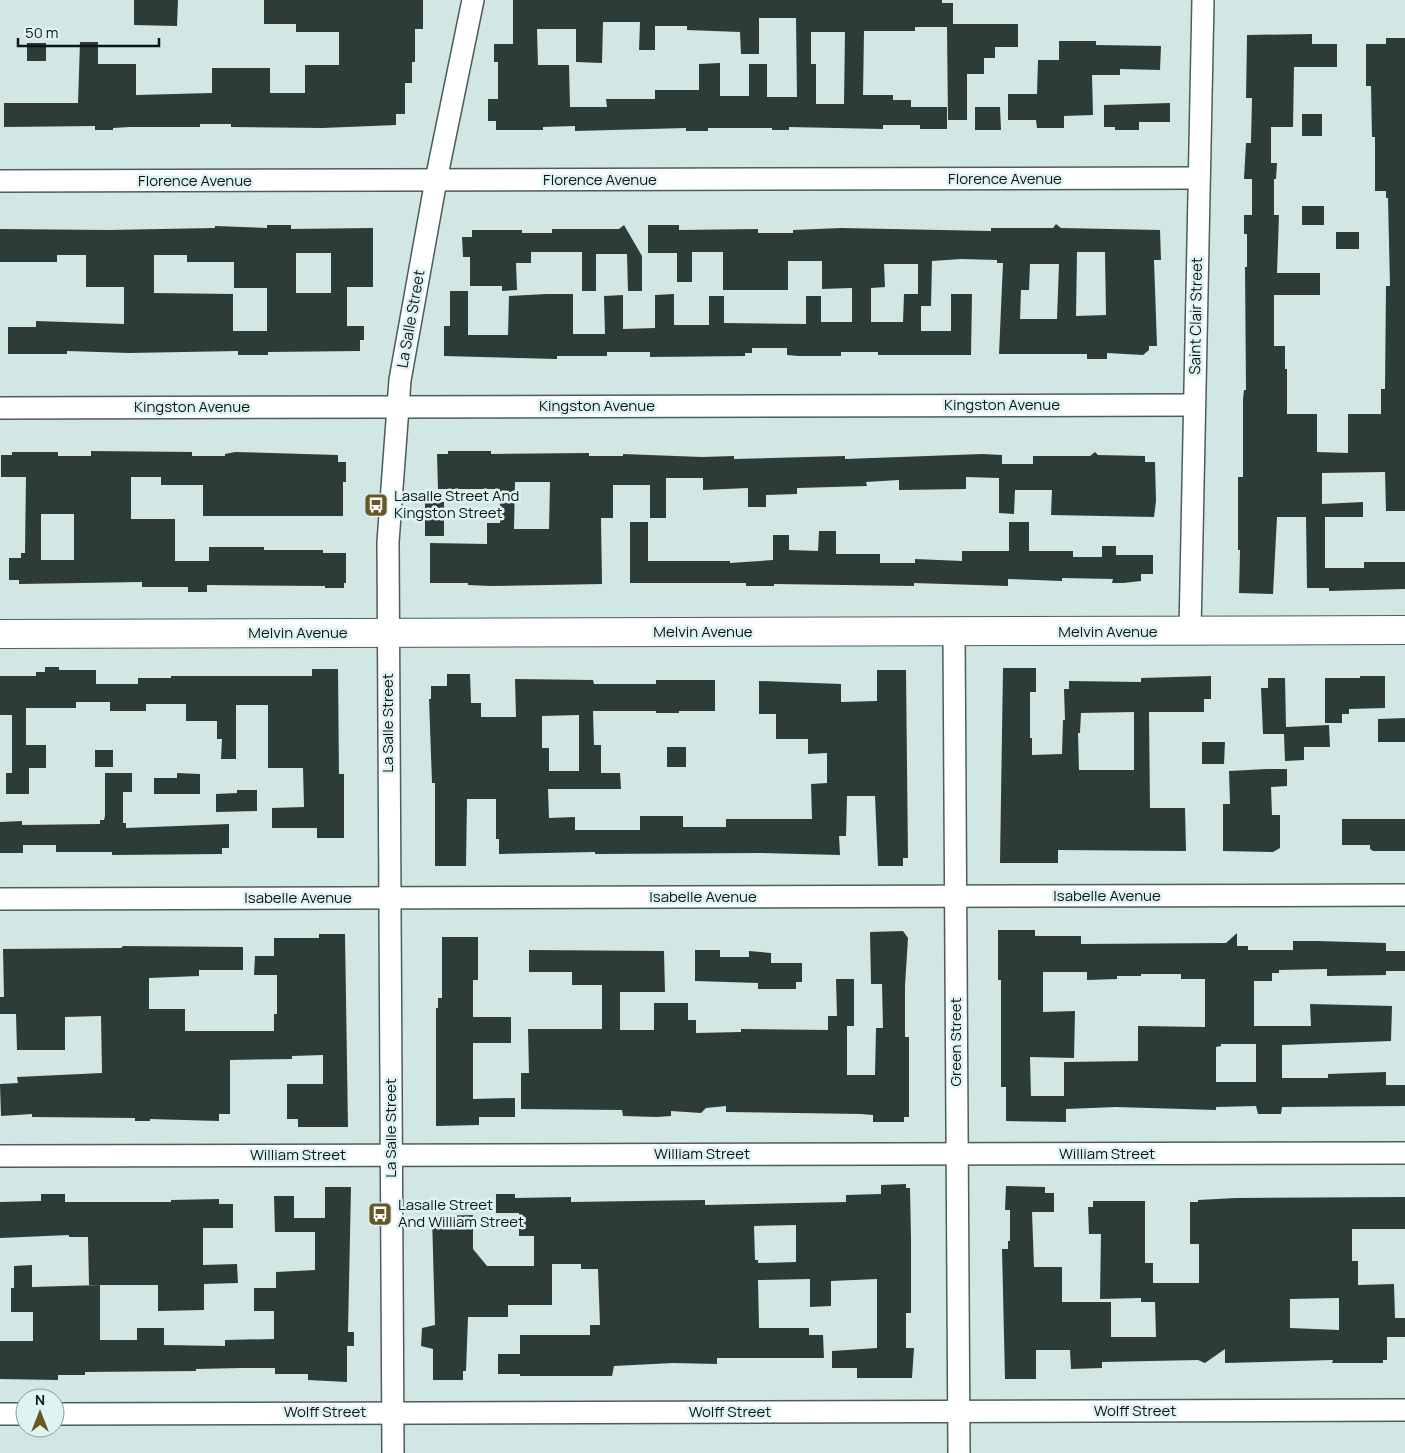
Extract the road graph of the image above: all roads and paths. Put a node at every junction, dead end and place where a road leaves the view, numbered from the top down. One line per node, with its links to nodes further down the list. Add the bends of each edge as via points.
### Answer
1 (473, 0): 4 (street, La Salle Street)
2 (1203, 0): 3 (street, Saint Clair Street)
3 (1199, 178): 4 (street, Florence Avenue); 6 (street, Saint Clair Street)
4 (436, 180): 5 (street, Florence Avenue); 7 (street, La Salle Street)
5 (0, 181)
6 (1194, 405): 7 (street, Kingston Avenue); 10 (street, Saint Clair Street)
7 (397, 407): 8 (street, Kingston Avenue); 12 (street, La Salle Street, via 388,542)
8 (0, 408)
9 (1405, 630): 10 (street, Melvin Avenue)
10 (1190, 631): 11 (street, Melvin Avenue)
11 (954, 632): 12 (street, Melvin Avenue); 16 (street, Green Street)
12 (387, 633): 13 (street, Melvin Avenue); 15 (street, La Salle Street)
13 (0, 634)
14 (1405, 895): 16 (street, Isabelle Avenue)
15 (389, 897): 16 (street, Isabelle Avenue); 17 (street, Isabelle Avenue); 20 (street, La Salle Street)
16 (955, 897): 19 (street, Green Street)
17 (0, 899)
18 (1405, 1152): 19 (street, William Street)
19 (957, 1154): 20 (street, William Street); 23 (street, Green Street)
20 (391, 1155): 21 (street, William Street); 24 (street, La Salle Street)
21 (0, 1156)
22 (1405, 1410): 23 (street, Wolff Street)
23 (958, 1411): 24 (street, Wolff Street); 29 (street, Green Street)
24 (392, 1412): 27 (street, Wolff Street); 28 (street, La Salle Street)
25 (0, 1414): 26 (street)
26 (15, 1414)
27 (65, 1414)
28 (393, 1453)
29 (959, 1453)

